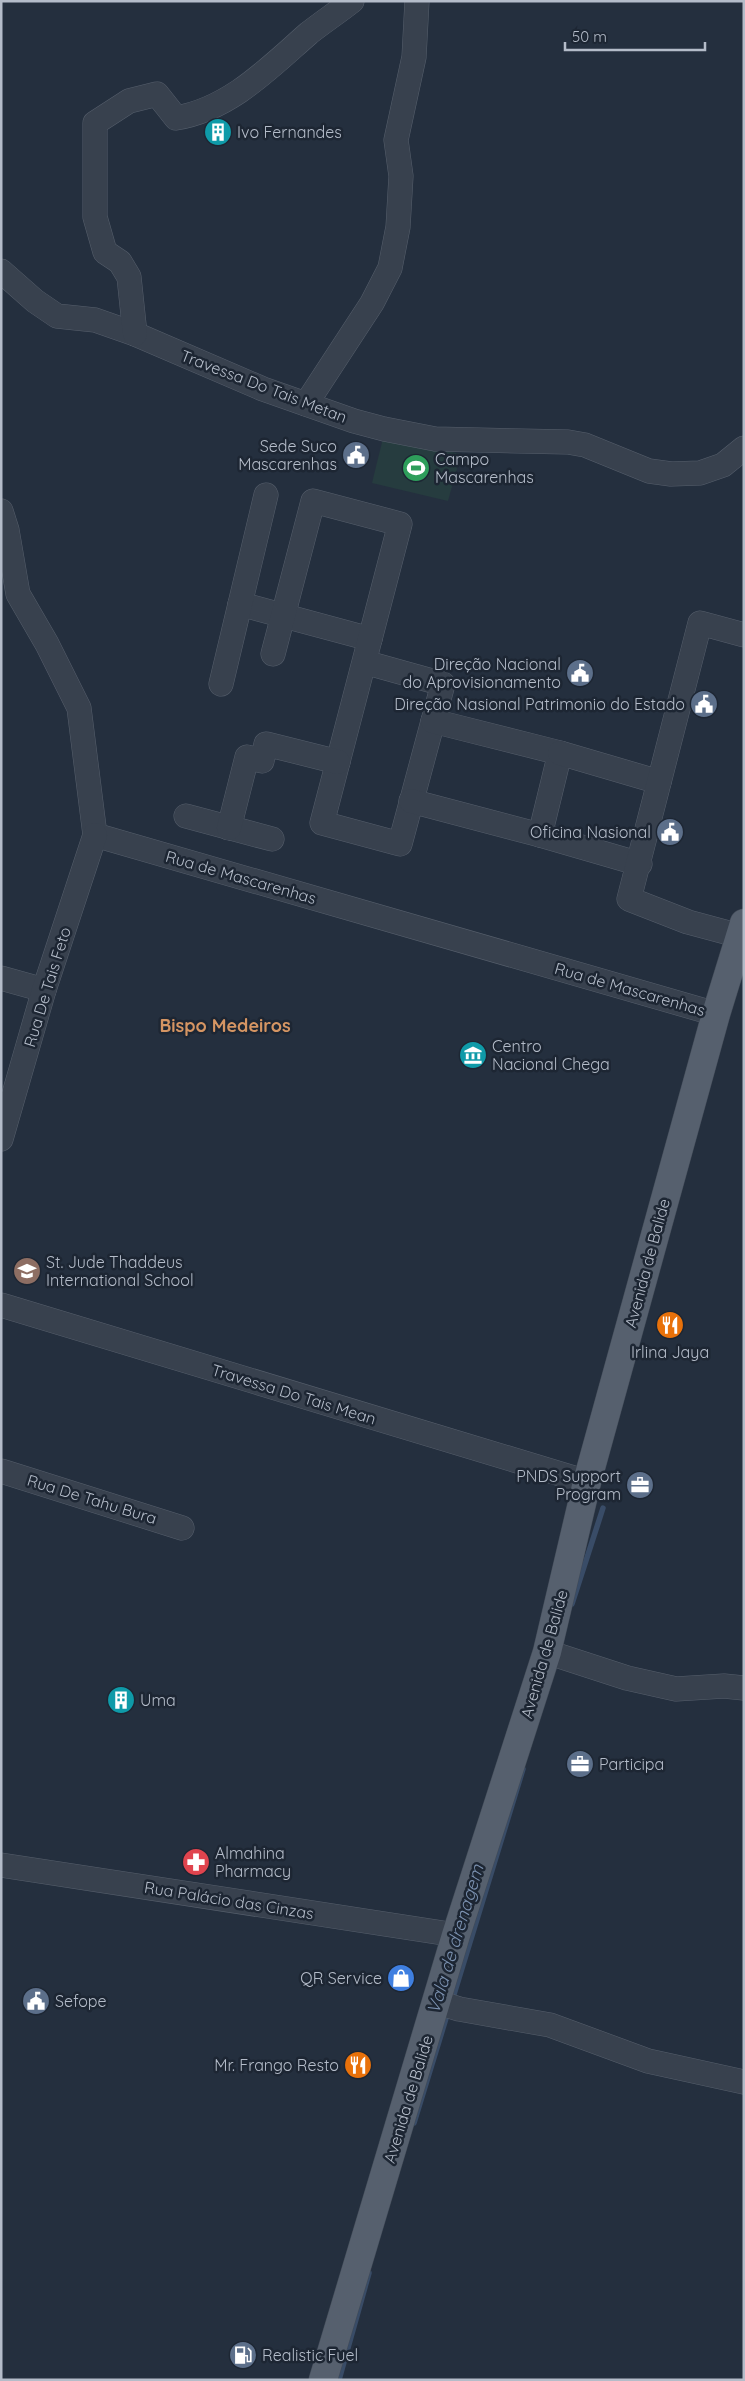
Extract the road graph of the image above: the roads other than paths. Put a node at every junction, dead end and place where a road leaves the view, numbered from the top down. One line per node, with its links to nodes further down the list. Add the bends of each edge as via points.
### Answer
1 (352, 1): 4 (street, via 252,84 197,114 176,118 157,94 129,101 95,123 95,218 105,252 120,262 129,278)
2 (417, 1): 5 (street, via 414,57 396,140 401,176 398,227 390,268 372,303)
3 (1, 271): 4 (street, Travessa Do Tais Metan, via 57,316 94,320)
4 (135, 334): 5 (street, Travessa Do Tais Metan)
5 (306, 404): 6 (street, Travessa Do Tais Metan, via 384,429 435,439 585,445 649,471 663,473 700,473 724,465)
6 (744, 448)
7 (266, 495): 9 (street)
8 (1, 511): 23 (street, via 18,594 79,708)
9 (240, 604): 10 (street); 15 (street)
10 (283, 616): 12 (street); 12 (street, via 313,501 400,524); 13 (street)
11 (744, 635): 19 (street, via 700,623)
12 (370, 639): 14 (street)
13 (273, 654)
14 (364, 662): 16 (street, via 443,684); 18 (street)
15 (221, 684)
16 (433, 721): 17 (street); 20 (street)
17 (560, 753): 19 (street); 24 (street)
18 (338, 762): 20 (street, via 322,823 400,844); 22 (street, via 266,744 262,761 247,757)
19 (659, 782): 26 (street)
20 (411, 801): 24 (street)
21 (186, 816): 22 (street)
22 (229, 828): 25 (street)
23 (95, 835): 29 (street, Rua De Tais Feto); 30 (street, Rua de Mascarenhas)
24 (540, 835): 26 (street)
25 (272, 839)
26 (640, 864): 27 (street, via 630,899 688,922)
27 (742, 930): 30 (main road, Avenida de Balide)
28 (1, 978): 29 (street)
29 (44, 990): 31 (street, Rua De Tais Feto)
30 (716, 1014): 34 (main road, Avenida de Balide)
31 (1, 1139)
32 (1, 1305): 34 (street, Travessa Do Tais Mean)
33 (1, 1471): 35 (street, Rua De Tahu Bura)
34 (587, 1482): 36 (main road, Avenida de Balide)
35 (182, 1528)
36 (556, 1656): 37 (street, via 676,1690 724,1686); 39 (main road, Avenida de Balide)
37 (744, 1688)
38 (1, 1865): 39 (street, Rua Palácio das Cinzas)
39 (456, 1935): 40 (main road, Avenida de Balide)
40 (446, 2005): 41 (street, via 550,2025 648,2061); 42 (main road, Avenida de Balide)
41 (744, 2082)
42 (323, 2380)

